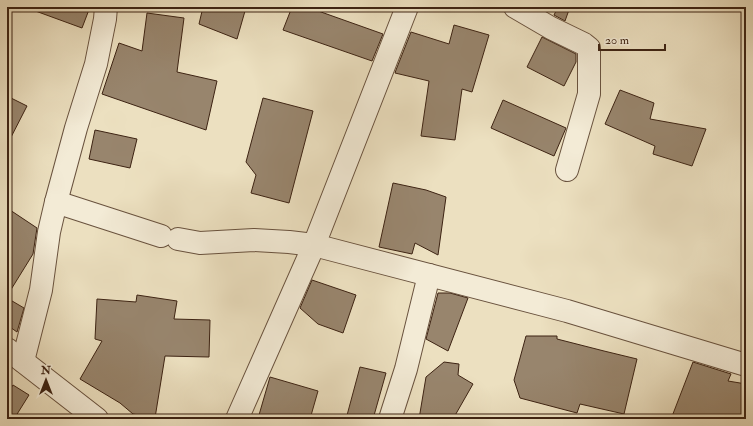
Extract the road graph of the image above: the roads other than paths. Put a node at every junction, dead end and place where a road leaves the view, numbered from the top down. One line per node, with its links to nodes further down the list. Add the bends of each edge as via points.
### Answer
1 (106, 7): 5 (street, via 96,64)
2 (407, 7): 6 (street)
3 (515, 7): 4 (street, via 589,48 590,94)
4 (567, 170)
5 (56, 202): 6 (street, via 170,237 200,243 254,240); 8 (street, via 41,290)
6 (314, 245): 7 (street); 11 (street)
7 (430, 275): 9 (street, via 567,311); 12 (street, via 406,369)
8 (15, 355): 10 (street)
9 (746, 366)
10 (97, 419)
11 (237, 419)
12 (390, 419)

